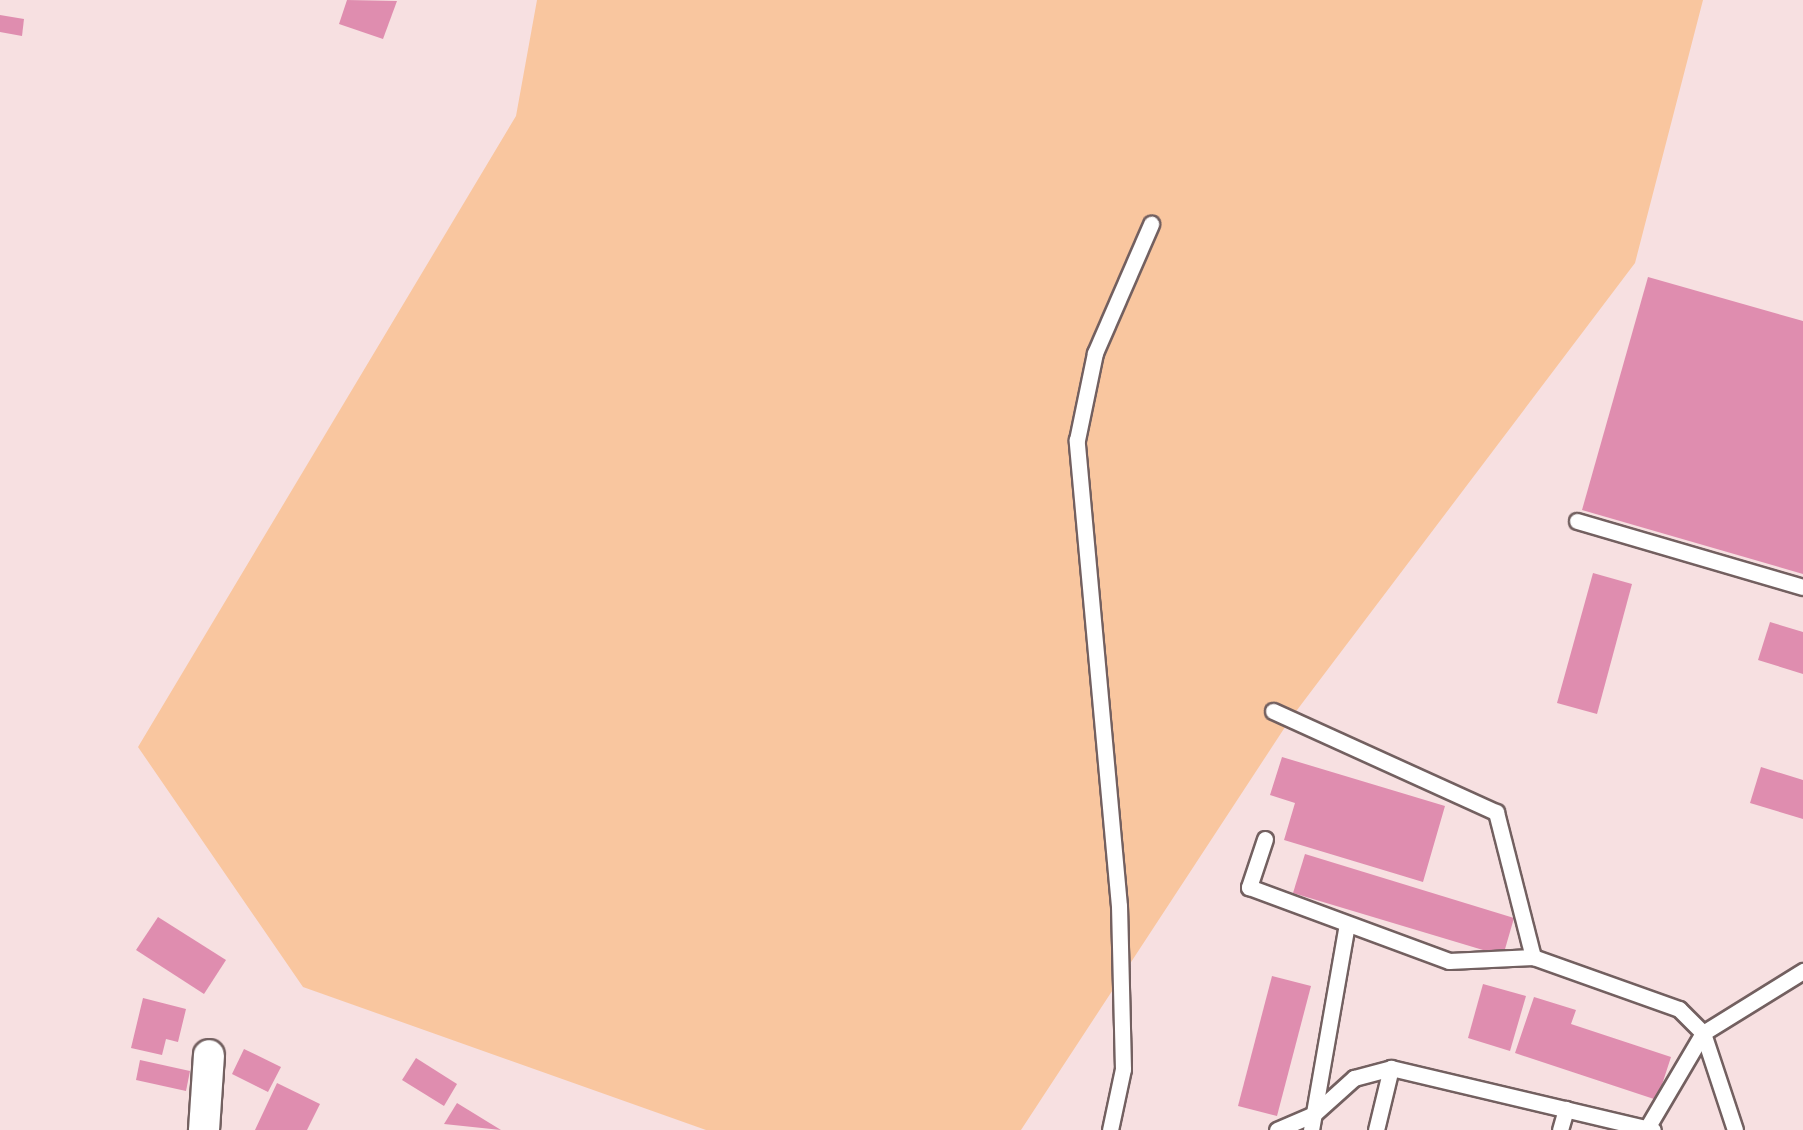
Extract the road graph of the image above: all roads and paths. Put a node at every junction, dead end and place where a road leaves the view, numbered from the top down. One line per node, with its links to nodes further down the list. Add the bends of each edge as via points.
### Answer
1 (1151, 224): 16 (lane, via 1095,353 1077,440 1119,906 1122,1069)
2 (1577, 521): 3 (lane)
3 (1803, 587)
4 (1273, 711): 7 (lane, via 1496,812)
5 (1265, 839): 6 (lane, via 1248,887)
6 (1347, 924): 7 (lane, via 1449,961); 13 (lane)
7 (1534, 957): 9 (lane, via 1679,1009)
8 (1803, 971): 9 (lane)
9 (1703, 1033): 14 (lane); 20 (lane)
10 (209, 1055): 15 (street)
11 (1391, 1068): 12 (lane); 13 (lane, via 1354,1078); 18 (lane)
12 (1566, 1109): 14 (lane); 19 (lane)
13 (1312, 1122): 17 (lane)
14 (1650, 1129)
15 (204, 1130)
16 (1110, 1130)
17 (1277, 1130)
18 (1376, 1130)
19 (1560, 1130)
20 (1736, 1130)

